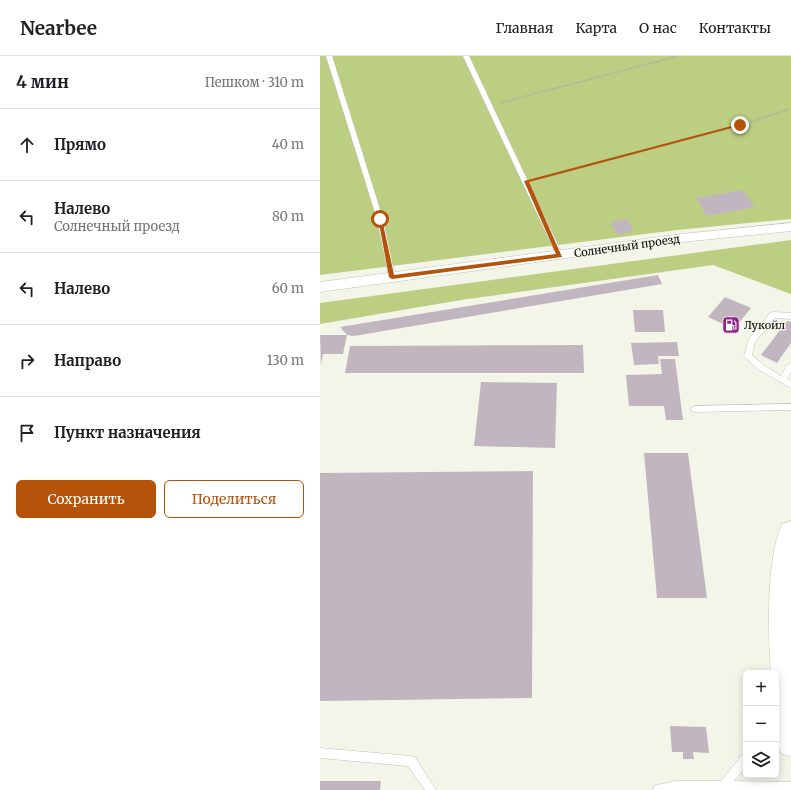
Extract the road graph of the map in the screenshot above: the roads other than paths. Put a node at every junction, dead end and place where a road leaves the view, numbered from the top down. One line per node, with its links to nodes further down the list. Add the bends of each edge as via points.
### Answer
1 (329, 56): 5 (lane, via 380,219)
2 (466, 56): 4 (lane)
3 (791, 227): 4 (street, Солнечный проезд, via 682,238)
4 (560, 256): 5 (street, Солнечный проезд)
5 (392, 277): 6 (street, Солнечный проезд)
6 (320, 287)
7 (791, 316): 9 (lane, via 773,315 752,341 748,356 762,368)
8 (791, 366): 9 (lane)
9 (783, 379): 10 (lane)
10 (791, 385)
11 (791, 407): 12 (lane)
12 (694, 409)
13 (791, 531): 14 (highway, via 782,585)
14 (781, 716): 15 (highway)
15 (791, 743)
16 (320, 753): 20 (lane, via 411,761)
17 (743, 763): 19 (lane)
18 (791, 787): 19 (lane)
19 (722, 788): 21 (lane, via 674,786)
20 (431, 790)
21 (658, 790)

